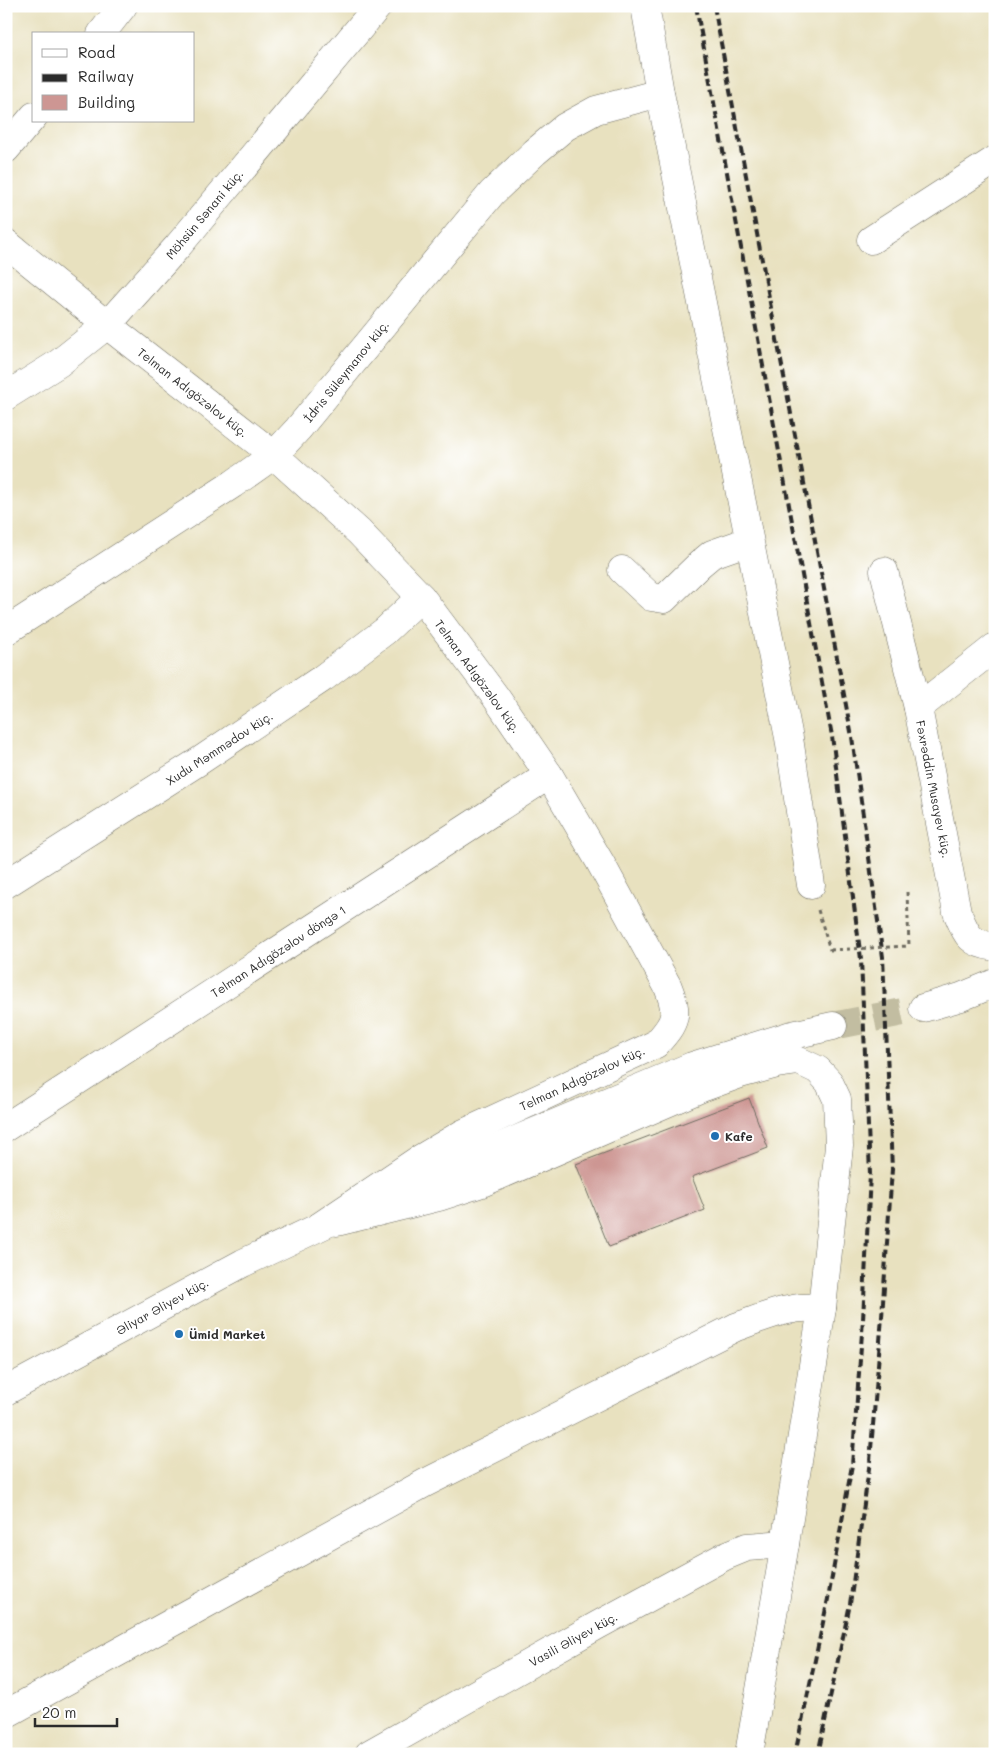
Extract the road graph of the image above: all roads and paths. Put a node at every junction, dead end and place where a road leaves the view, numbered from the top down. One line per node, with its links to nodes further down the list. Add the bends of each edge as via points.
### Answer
1 (123, 6): 4 (street)
2 (378, 6): 11 (street, Möhsün Sənani küç., via 178,246)
3 (645, 6): 5 (street)
4 (103, 32)
5 (660, 93): 13 (street, İdris Süleymanov küç., via 596,110 565,127 535,152 492,193); 14 (street)
6 (32, 118): 7 (street)
7 (6, 149)
8 (995, 160): 9 (street)
9 (872, 240)
10 (6, 243): 11 (street, Telman Adıgözəlov küç.)
11 (107, 325): 12 (street, Möhsün Sənani küç., via 59,363); 13 (street, Telman Adıgözəlov küç.)
12 (6, 396)
13 (274, 455): 17 (street, Telman Adıgözəlov küç., via 360,532); 18 (street, İdris Süleymanov küç.)
14 (749, 542): 15 (street, via 712,554 664,599 651,596); 23 (street, via 789,738)
15 (622, 570)
16 (884, 571): 20 (street)
17 (421, 597): 21 (street, Telman Adıgözəlov küç.); 22 (street, Xudu Məmmədov küç., via 386,631 323,678)
18 (6, 631)
19 (995, 647): 20 (street, Fəxrəddin Musayev küç.)
20 (918, 708): 25 (street, Fəxrəddin Musayev küç., via 957,912 968,936 980,945)
21 (549, 775): 29 (street, Telman Adıgözəlov döngə 1); 30 (street, Telman Adıgözəlov küç., via 668,987 675,1006 673,1020 656,1044)
22 (6, 884)
23 (811, 885): 24 (path, bridge, via 830,950 909,946)
24 (907, 892)
25 (995, 947)
26 (995, 983): 27 (street)
27 (923, 1008)
28 (833, 1026): 31 (street, via 788,1036 692,1066)
29 (6, 1128)
30 (462, 1134): 31 (street, via 446,1151 442,1163); 33 (street, Telman Adıgözəlov küç.)
31 (444, 1170): 32 (street, via 447,1176 461,1184); 33 (street)
32 (482, 1183): 33 (street); 34 (street, via 713,1084 777,1064 799,1061 818,1070 829,1082 837,1099 839,1146)
33 (320, 1226): 35 (street, Əliyar Əliyev küç., via 243,1262)
34 (822, 1308): 36 (street); 37 (street, via 804,1306 783,1310 736,1327 426,1483)
35 (6, 1392)
36 (785, 1544): 38 (street, Vasili Əliyev küç., via 747,1547 725,1556); 39 (street)
37 (6, 1714)
38 (369, 1754)
39 (749, 1754)

